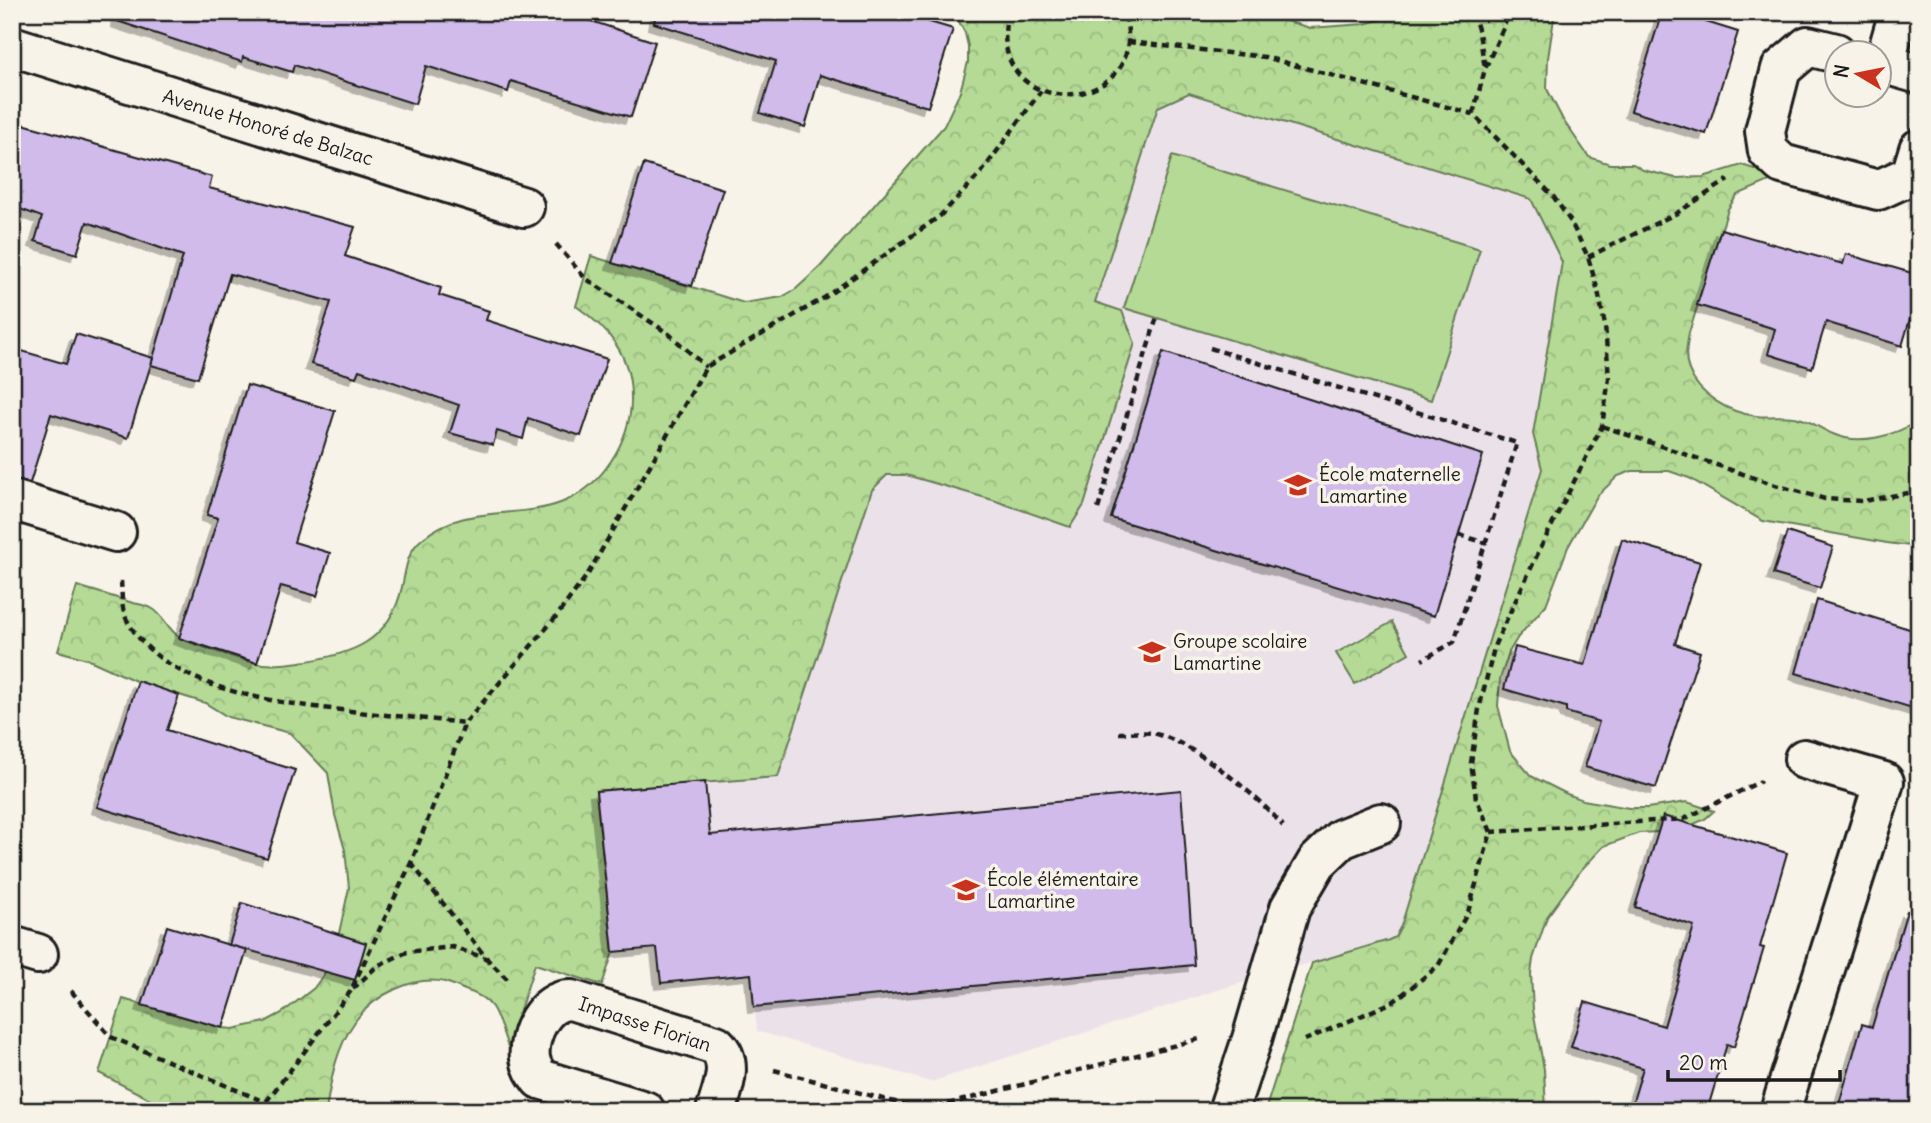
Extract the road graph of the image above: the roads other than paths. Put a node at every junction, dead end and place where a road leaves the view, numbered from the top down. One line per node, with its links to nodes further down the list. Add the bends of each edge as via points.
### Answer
1 (1899, 12): 4 (street)
2 (12, 46): 6 (street, Avenue Honoré de Balzac)
3 (1822, 50): 5 (street, via 1808,46 1780,68 1765,131 1768,150 1782,164 1878,190 1910,175)
4 (1894, 67)
5 (1919, 149)
6 (524, 207)
7 (12, 500): 8 (street)
8 (116, 531)
9 (1804, 759): 14 (street, via 1884,782)
10 (1381, 823): 13 (street, via 1341,839 1317,862 1290,908)
11 (719, 1092): 12 (street, Impasse Florian, via 722,1050 709,1041 571,1000 559,1002 543,1015 530,1052 540,1079)
12 (645, 1111)
13 (1228, 1111)
14 (1780, 1111)

